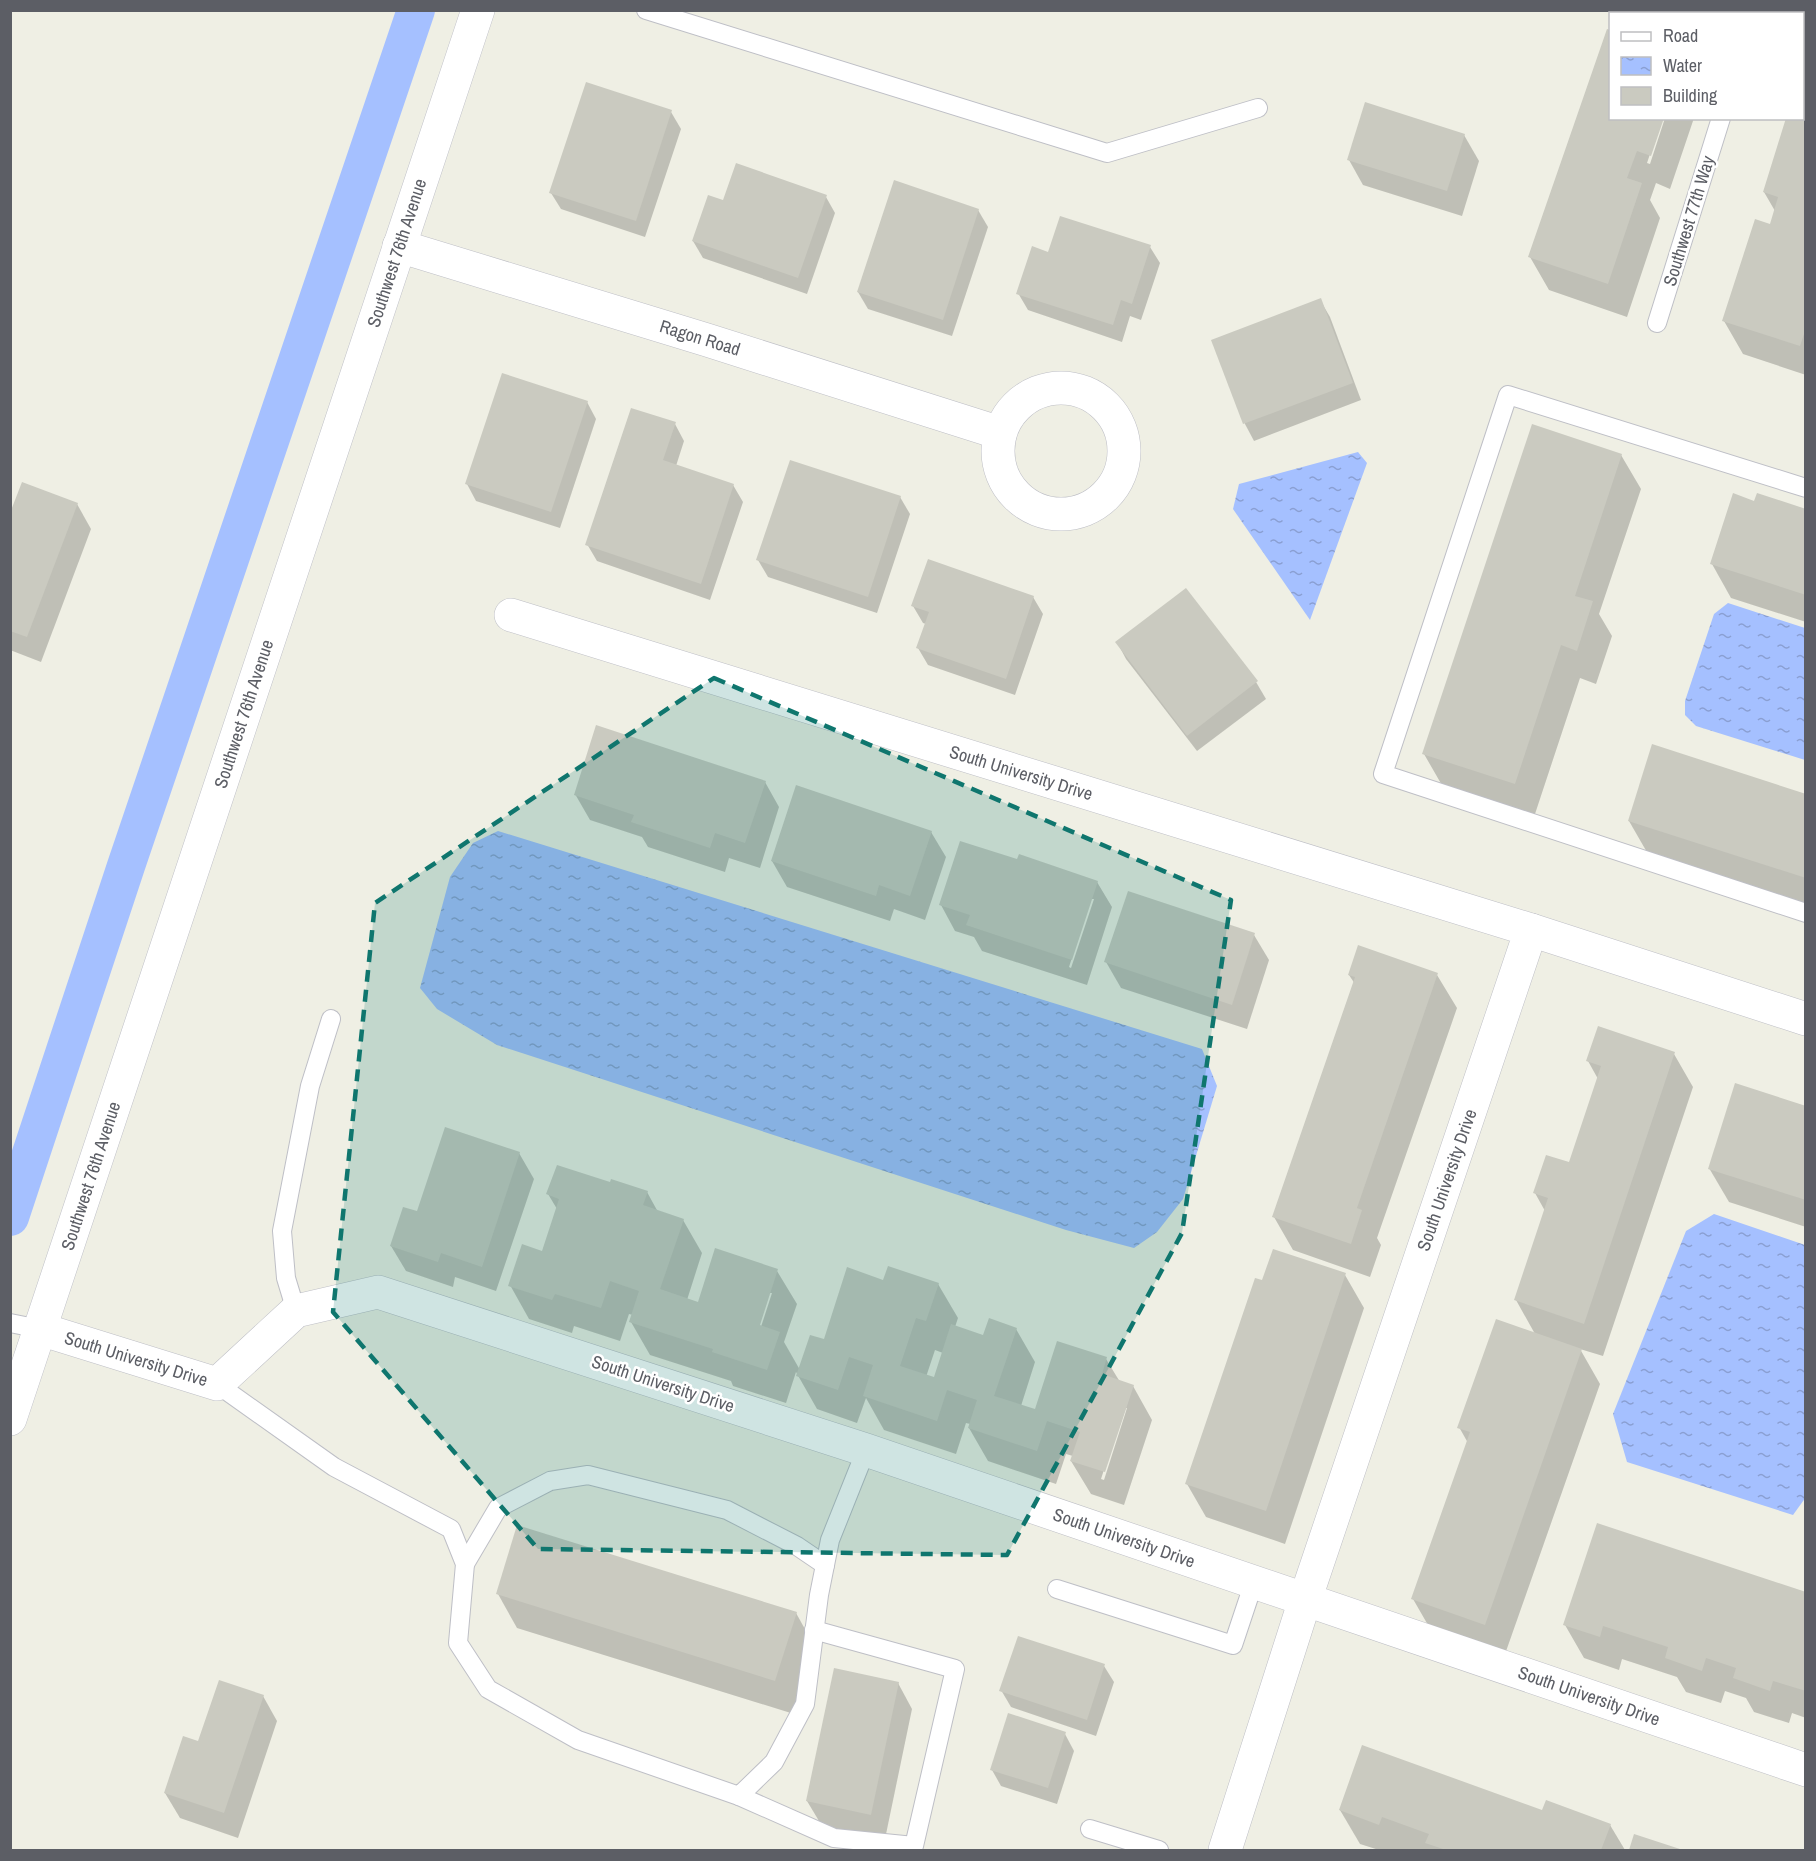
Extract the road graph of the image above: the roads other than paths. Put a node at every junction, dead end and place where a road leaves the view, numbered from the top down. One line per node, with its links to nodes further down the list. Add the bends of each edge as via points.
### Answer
1 (478, 10): 5 (street, Southwest 76th Avenue)
2 (646, 10): 3 (lane, via 1107,153)
3 (1258, 108)
4 (1720, 120): 6 (lane, Southwest 77th Way)
5 (399, 246): 7 (street, Ragon Road); 15 (street, Southwest 76th Avenue)
6 (1657, 323)
7 (1000, 433)
8 (1806, 488): 10 (lane, via 1508,395 1383,774)
9 (511, 615): 11 (street, South University Drive)
10 (1806, 913)
11 (1532, 930): 13 (street, South University Drive); 23 (street, South University Drive)
12 (331, 1019): 14 (lane, via 310,1086 282,1231 286,1278)
13 (1806, 1019)
14 (296, 1311): 16 (street, South University Drive); 18 (street, South University Drive, via 378,1292)
15 (25, 1326): 16 (street, South University Drive); 17 (street, Southwest 76th Avenue)
16 (217, 1384): 19 (lane, via 334,1467 451,1529)
17 (10, 1419)
18 (866, 1450): 20 (lane, via 830,1540); 21 (street, South University Drive)
19 (465, 1564): 20 (lane, via 498,1508 550,1481 588,1475 727,1510); 26 (lane, via 458,1643 488,1689 578,1740)
20 (825, 1565): 24 (lane)
21 (1254, 1582): 22 (lane, via 1233,1645); 23 (street, South University Drive)
22 (1057, 1589)
23 (1305, 1600): 25 (street, South University Drive); 29 (street, South University Drive)
24 (814, 1630): 26 (lane, via 805,1704 774,1762); 26 (lane, via 955,1669 914,1846 834,1838)
25 (1806, 1770)
26 (739, 1796)
27 (1090, 1828): 28 (lane)
28 (1159, 1851)
29 (1226, 1851)

